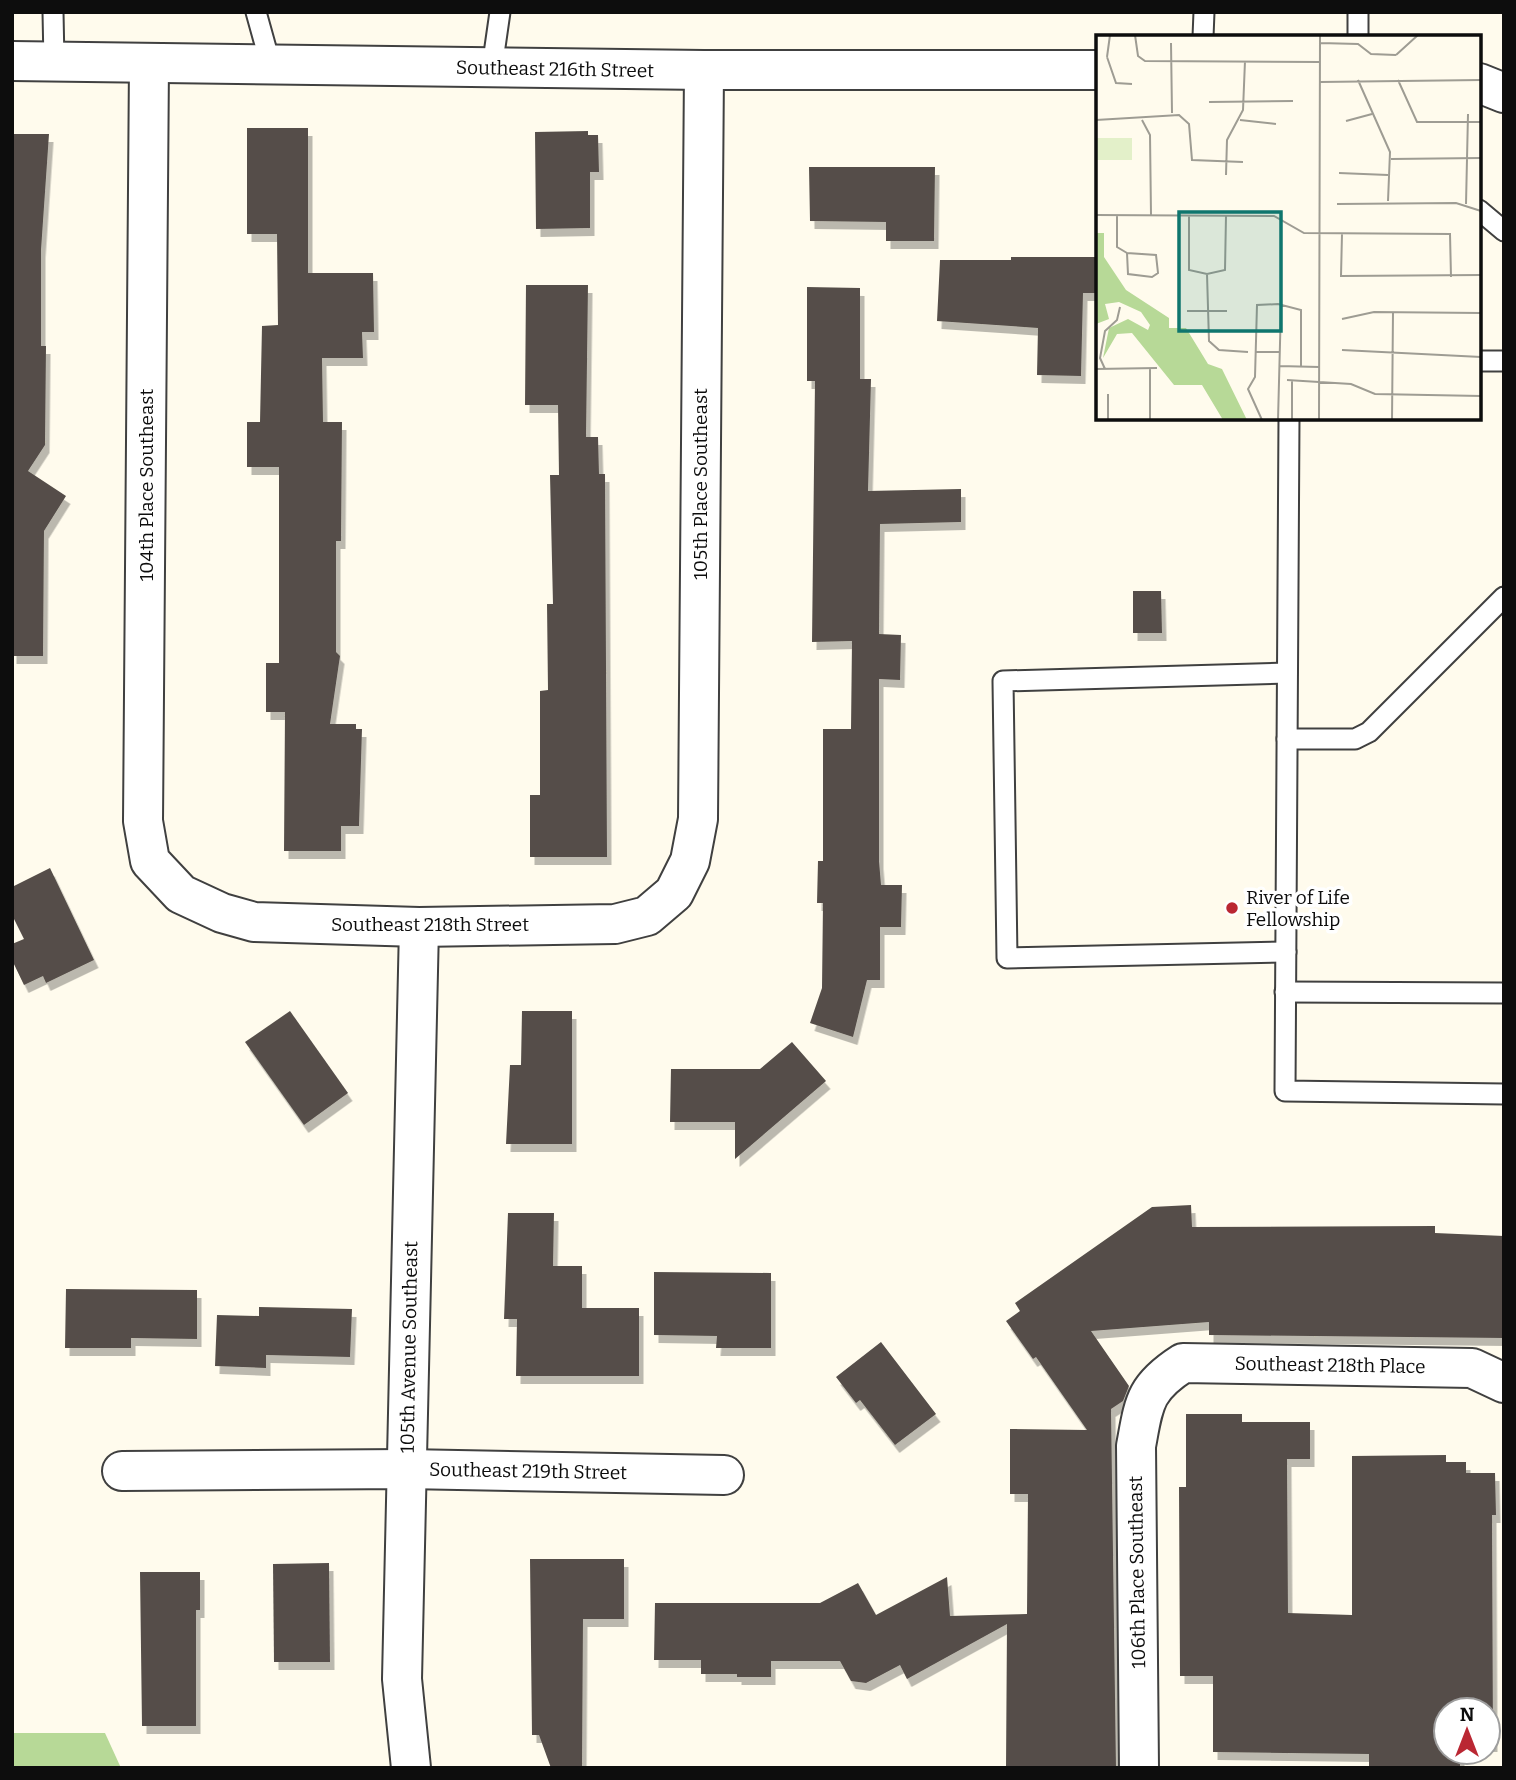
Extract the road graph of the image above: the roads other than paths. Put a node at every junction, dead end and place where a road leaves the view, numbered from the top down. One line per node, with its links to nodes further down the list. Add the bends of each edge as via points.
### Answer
1 (53, 12): 9 (lane)
2 (256, 12): 11 (lane)
3 (500, 12): 12 (lane)
4 (1203, 12): 6 (lane)
5 (1358, 12): 7 (lane)
6 (1203, 35)
7 (1358, 35)
8 (12, 61): 9 (street, Southeast 216th Street)
9 (54, 62): 10 (street, Southeast 216th Street)
10 (149, 63): 11 (street, Southeast 216th Street); 26 (street, 104th Place Southeast, via 143,821 150,861)
11 (271, 65): 12 (street, Southeast 216th Street)
12 (492, 68): 13 (street, Southeast 216th Street)
13 (704, 70): 14 (street, Southeast 216th Street); 25 (street, 105th Place Southeast, via 698,819 690,861)
14 (1096, 71)
15 (1481, 84): 16 (street)
16 (1504, 93)
17 (1481, 212): 18 (lane)
18 (1504, 231)
19 (1481, 361): 20 (lane)
20 (1504, 361)
21 (1289, 420): 23 (lane)
22 (1504, 597): 24 (lane, via 1369,732 1356,739)
23 (1287, 673): 24 (lane); 28 (lane, via 1003,681 1007,958)
24 (1287, 739): 28 (lane)
25 (674, 893): 27 (street, Southeast 218th Street, via 647,916 615,924)
26 (181, 894): 27 (street, Southeast 218th Street, via 222,914 254,922)
27 (419, 927): 34 (street, 105th Avenue Southeast)
28 (1286, 952): 29 (lane)
29 (1285, 992): 30 (lane); 31 (lane, via 1285,1091)
30 (1504, 993)
31 (1504, 1094)
32 (1158, 1380): 33 (street, Southeast 218th Place, via 1184,1363 1472,1368); 38 (street, 106th Place Southeast, via 1143,1409 1136,1446)
33 (1504, 1383)
34 (406, 1469): 35 (street, Southeast 219th Street); 36 (street, Southeast 219th Street); 37 (street, 105th Avenue Southeast, via 402,1679)
35 (122, 1471)
36 (724, 1475)
37 (411, 1768)
38 (1139, 1768)

